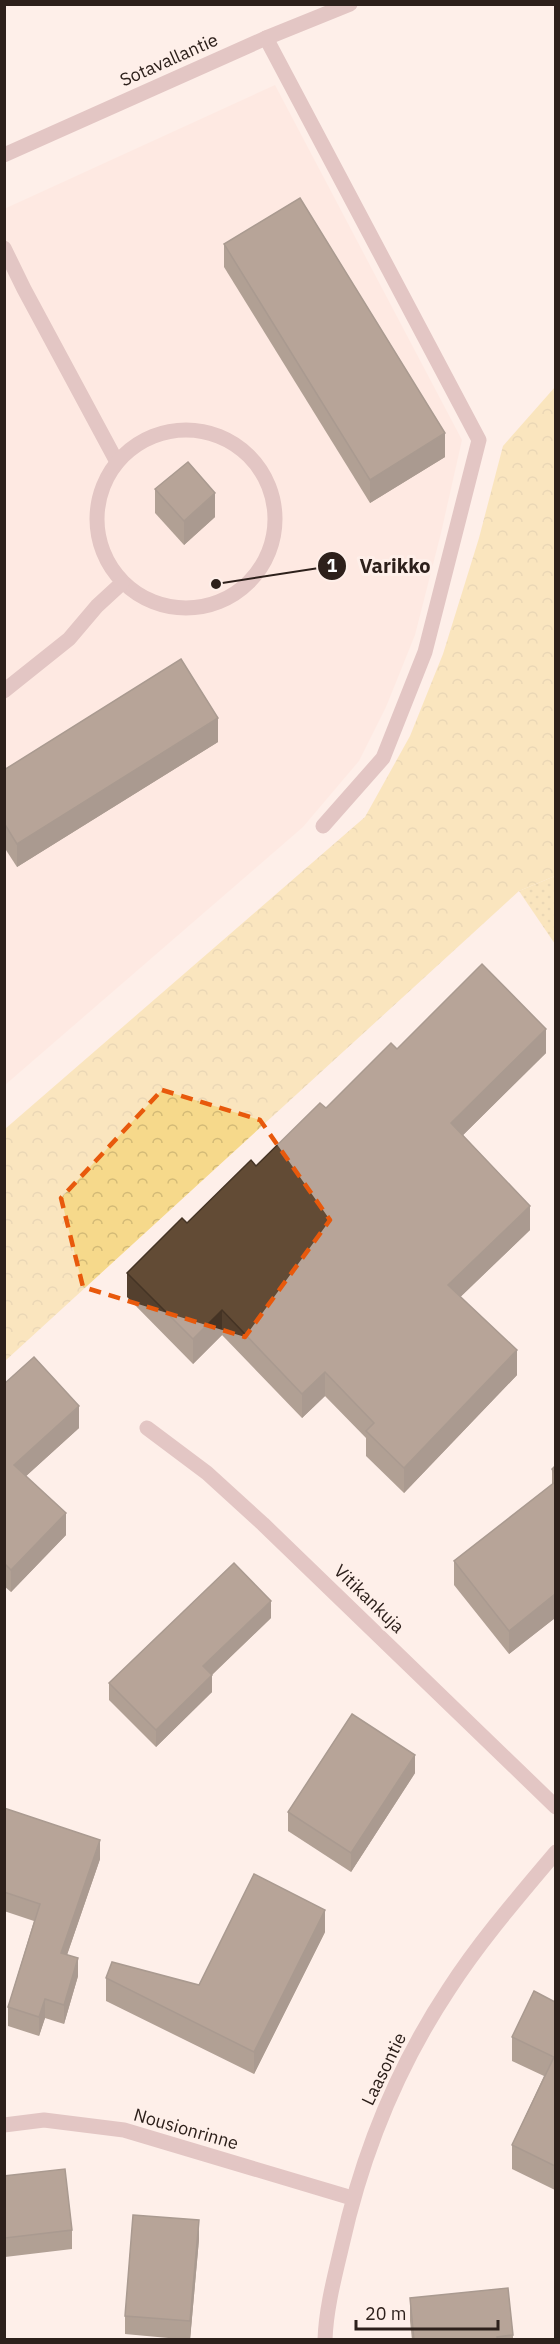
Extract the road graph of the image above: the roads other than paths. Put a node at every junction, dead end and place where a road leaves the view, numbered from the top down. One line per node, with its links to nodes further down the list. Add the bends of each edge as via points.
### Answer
1 (350, 4): 2 (street, Sotavallantie)
2 (266, 38): 3 (street, Sotavallantie); 8 (street, via 479,440 425,652 383,758)
3 (4, 155)
4 (4, 248): 5 (street)
5 (117, 462): 6 (street, via 104,484 96,510 98,536 107,561); 6 (street, via 139,443 166,432 194,430 222,436 246,452 264,474 275,501 276,530 268,557 252,581 229,598 202,608 173,609 146,600)
6 (122, 583): 7 (street, via 69,639)
7 (4, 691)
8 (323, 826)
9 (147, 1428): 10 (street, Vitikankuja, via 207,1473 263,1524)
10 (555, 1807)
11 (555, 1852): 13 (street, Laasontie, via 448,1989 402,2071)
12 (4, 2126): 13 (street, Nousionrinne, via 44,2120 124,2130)
13 (352, 2198): 14 (street, Laasontie)
14 (325, 2340)

